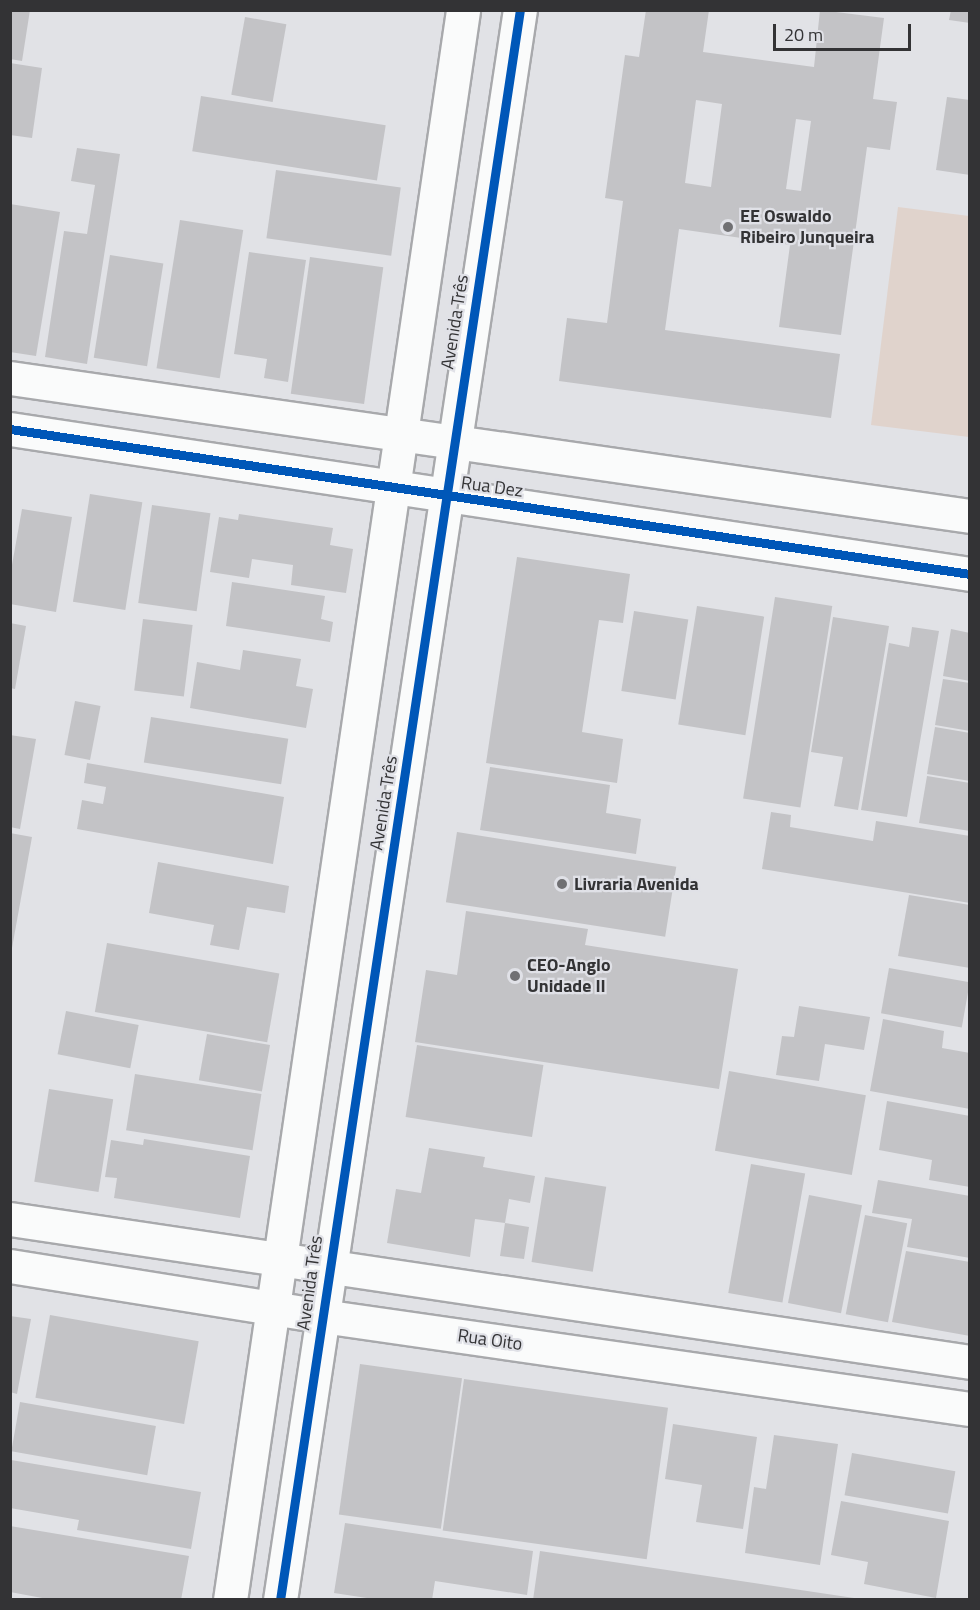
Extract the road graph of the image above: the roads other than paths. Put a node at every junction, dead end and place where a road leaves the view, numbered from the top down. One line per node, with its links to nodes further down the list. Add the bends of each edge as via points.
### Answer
1 (463, 10): 5 (street, Avenida Três)
2 (520, 10): 6 (street, Avenida Três)
3 (10, 378): 5 (street, Rua Dez)
4 (10, 429): 7 (street, Rua Dez)
5 (399, 435): 6 (street, Rua Dez); 7 (street, Avenida Três)
6 (453, 443): 8 (street, Avenida Três); 9 (street, Rua Dez)
7 (394, 489): 8 (street, Rua Dez); 12 (street, Avenida Três)
8 (449, 497): 10 (street, Rua Dez); 14 (street, Avenida Três)
9 (969, 516)
10 (969, 574)
11 (10, 1219): 12 (street)
12 (283, 1260): 14 (street); 15 (street, Avenida Três)
13 (10, 1266): 15 (street, Rua Oito)
14 (328, 1266): 16 (street, Avenida Três); 17 (street)
15 (274, 1308): 16 (street, Rua Oito); 19 (street, Avenida Três)
16 (322, 1316): 18 (street, Rua Oito); 20 (street, Avenida Três)
17 (969, 1362)
18 (969, 1409)
19 (230, 1599)
20 (280, 1599)

